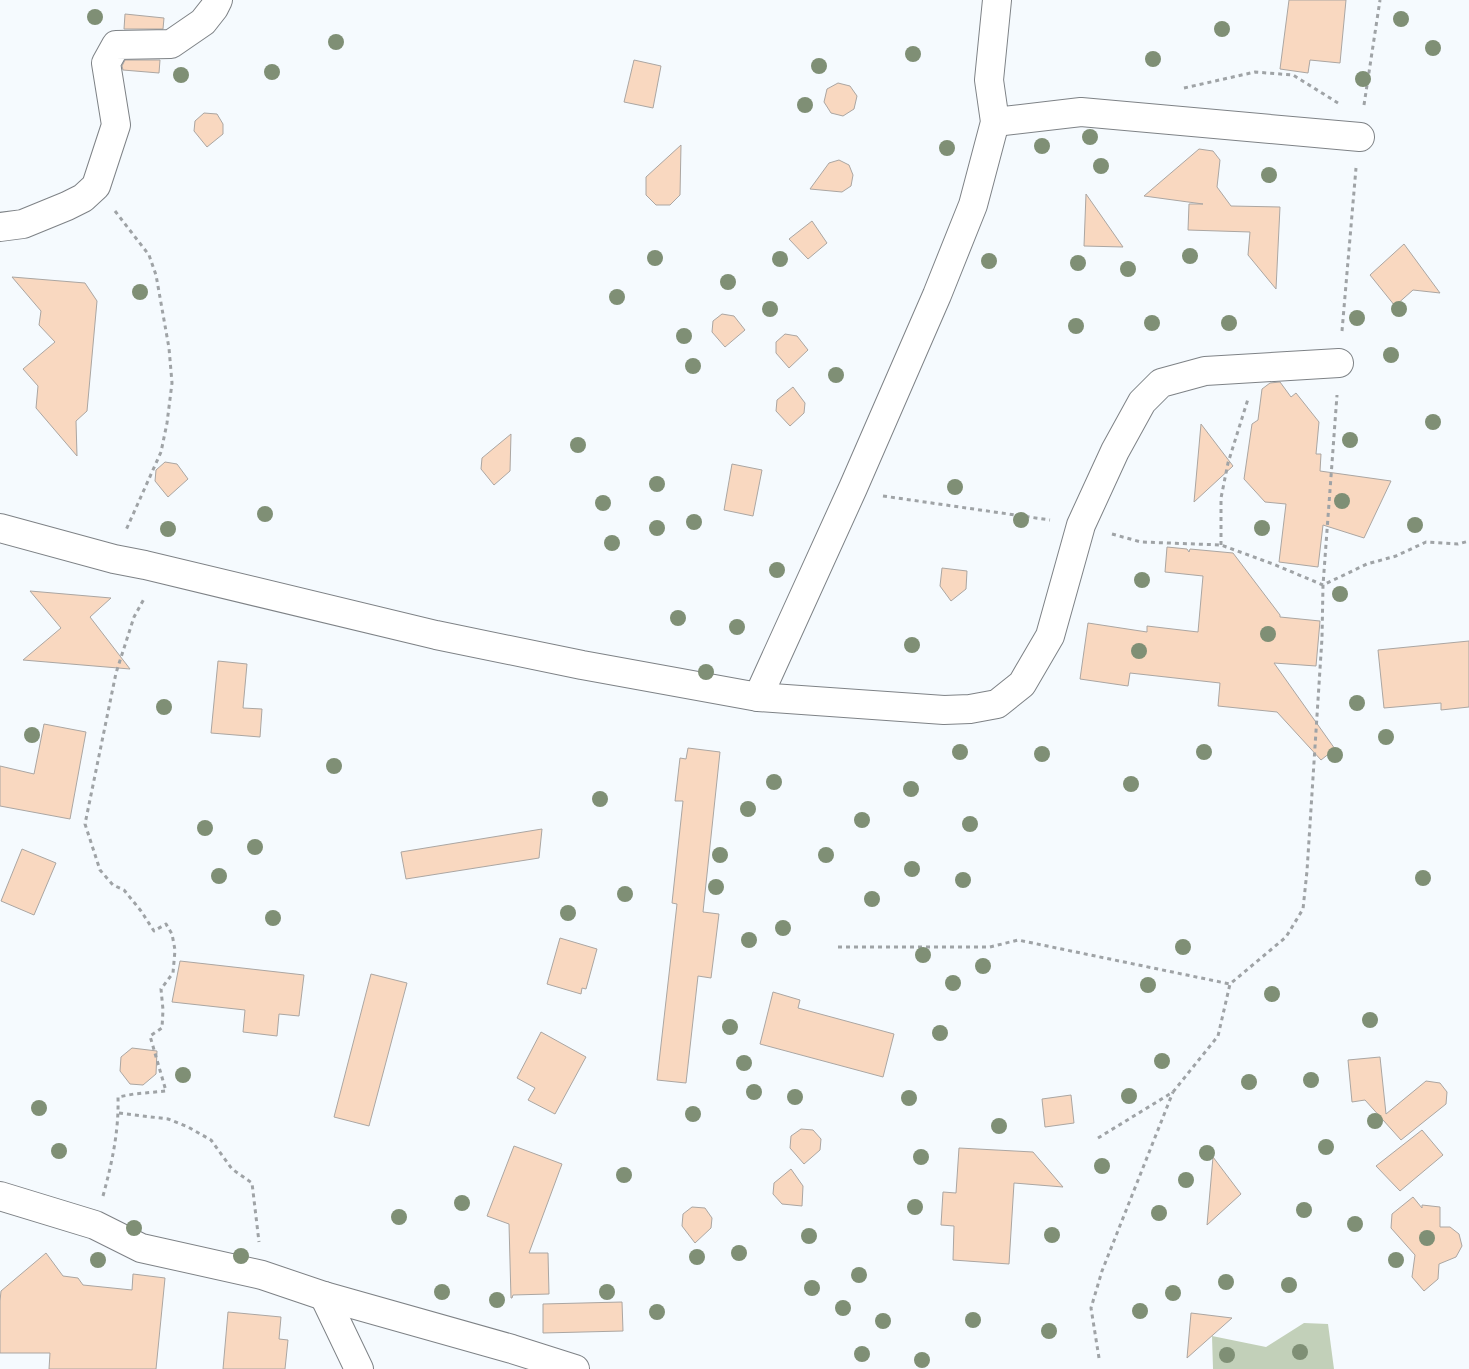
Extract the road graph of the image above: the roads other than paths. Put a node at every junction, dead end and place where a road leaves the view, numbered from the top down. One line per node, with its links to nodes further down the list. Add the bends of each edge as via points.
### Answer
1 (218, 0): 5 (street, via 203,22 172,44 116,45 106,63 116,125 96,186 67,206 23,224)
2 (997, 0): 3 (street, via 988,80)
3 (995, 122): 4 (street, via 1081,112); 8 (street, via 973,204 937,295)
4 (1361, 127)
5 (0, 227)
6 (1339, 364): 8 (street, via 1205,370 1161,383 1142,402 1114,451 1082,525 1050,636 1022,684 997,704 944,710)
7 (0, 528): 8 (street, via 436,634)
8 (758, 697)
9 (0, 1196): 10 (street, via 95,1225 141,1248 262,1275)
10 (324, 1296): 11 (street); 12 (street)
11 (359, 1369)
12 (575, 1369)

